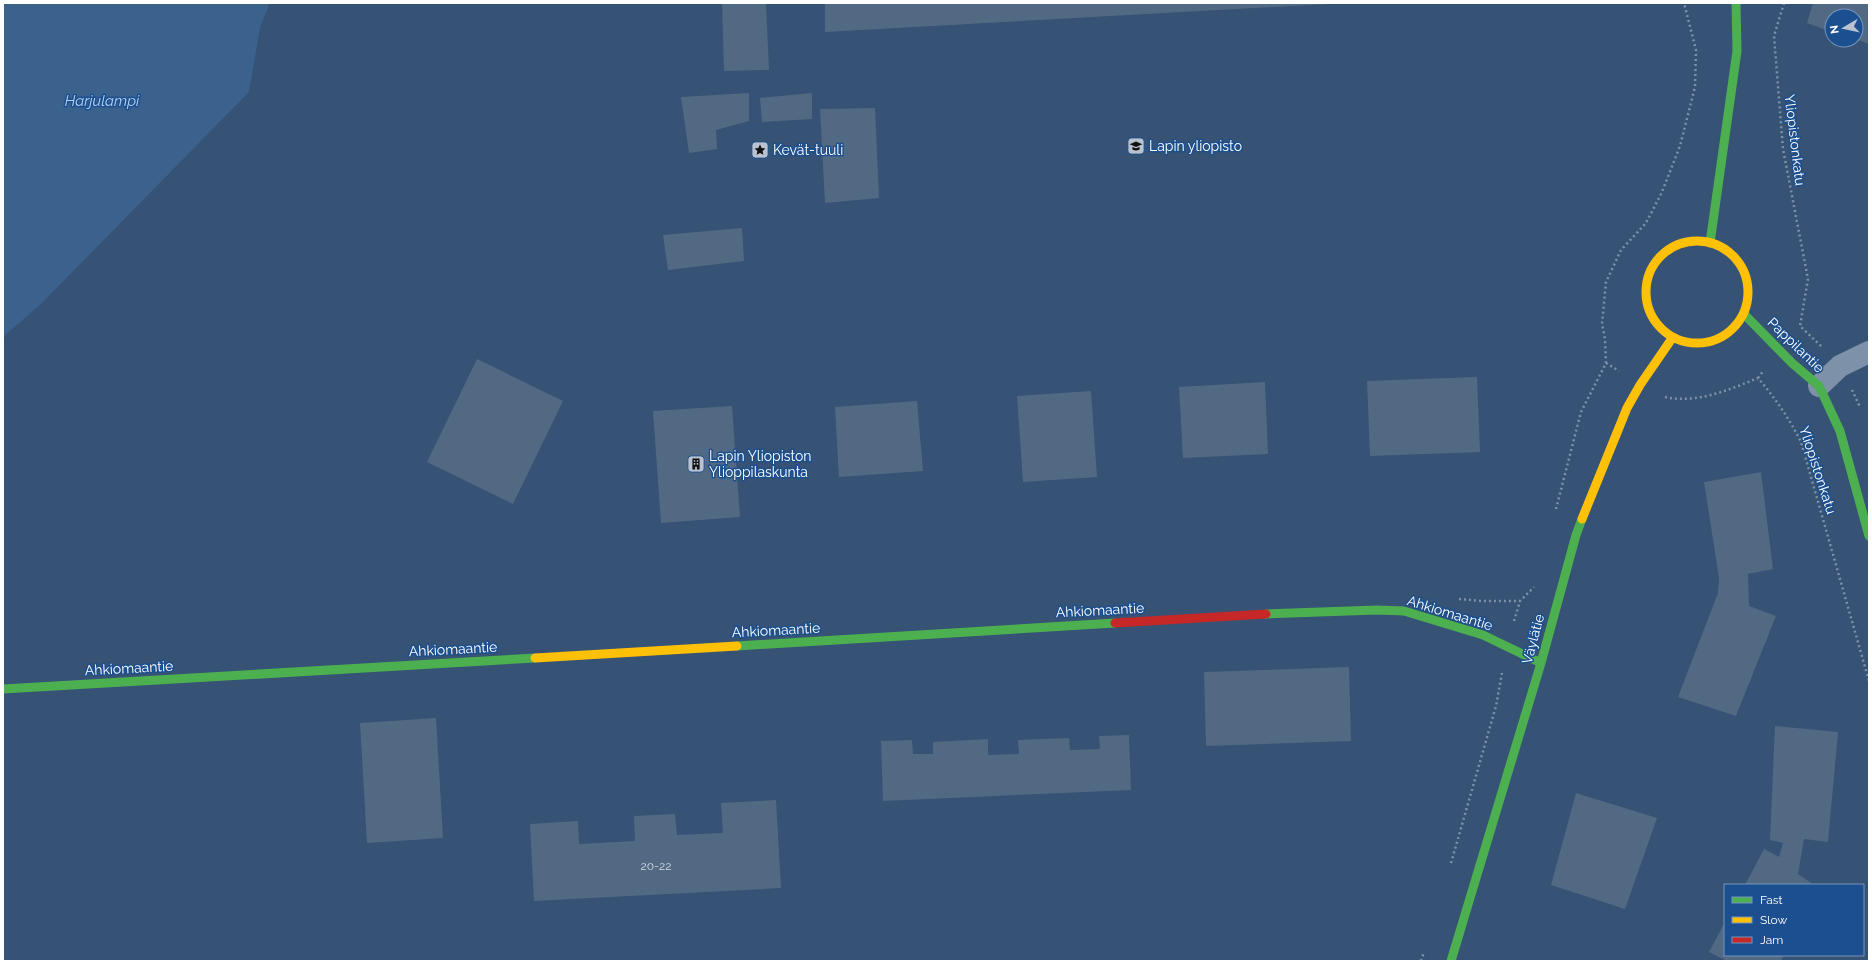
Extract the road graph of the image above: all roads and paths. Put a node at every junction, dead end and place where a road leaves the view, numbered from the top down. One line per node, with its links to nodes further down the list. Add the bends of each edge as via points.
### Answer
1 (1684, 3): 12 (path, via 1696,50 1696,86 1680,146 1662,192 1646,223 1621,250 1606,282 1602,324 1606,363 1581,412)
2 (1736, 3): 4 (street, via 1737,51)
3 (1784, 3): 8 (path, Yliopistonkatu, via 1774,36 1783,149 1808,279 1800,326)
4 (1710, 243): 5 (street, via 1726,250 1739,262 1747,279 1748,296); 6 (street, via 1693,241 1678,245 1664,254 1654,266 1648,281 1647,298 1651,313 1660,327)
5 (1744, 314): 6 (street, via 1734,328 1721,337 1689,342); 9 (street, Pappilantie, via 1792,363)
6 (1673, 337): 16 (street, Väylätie, via 1627,408 1576,535)
7 (1869, 352): 8 (street)
8 (1840, 366): 9 (street); 11 (path, Yliopistonkatu)
9 (1819, 386): 13 (street, Pappilantie, via 1840,431)
10 (1662, 396): 17 (path, Yliopistonkatu, via 1680,400 1718,393 1758,378 1792,422 1801,442)
11 (1861, 410)
12 (1554, 515)
13 (1869, 536)
14 (1536, 584): 15 (path, via 1520,601)
15 (1506, 647): 16 (street, Ahkiomaantie); 18 (street, Ahkiomaantie, via 1484,636 1404,611 1378,610 1272,614); 19 (path, via 1496,706)
16 (1542, 663): 22 (street, Väylätie)
17 (1869, 681)
18 (3, 689)
19 (1449, 871)
20 (1426, 946): 21 (path)
21 (1421, 961)
22 (1451, 961)

